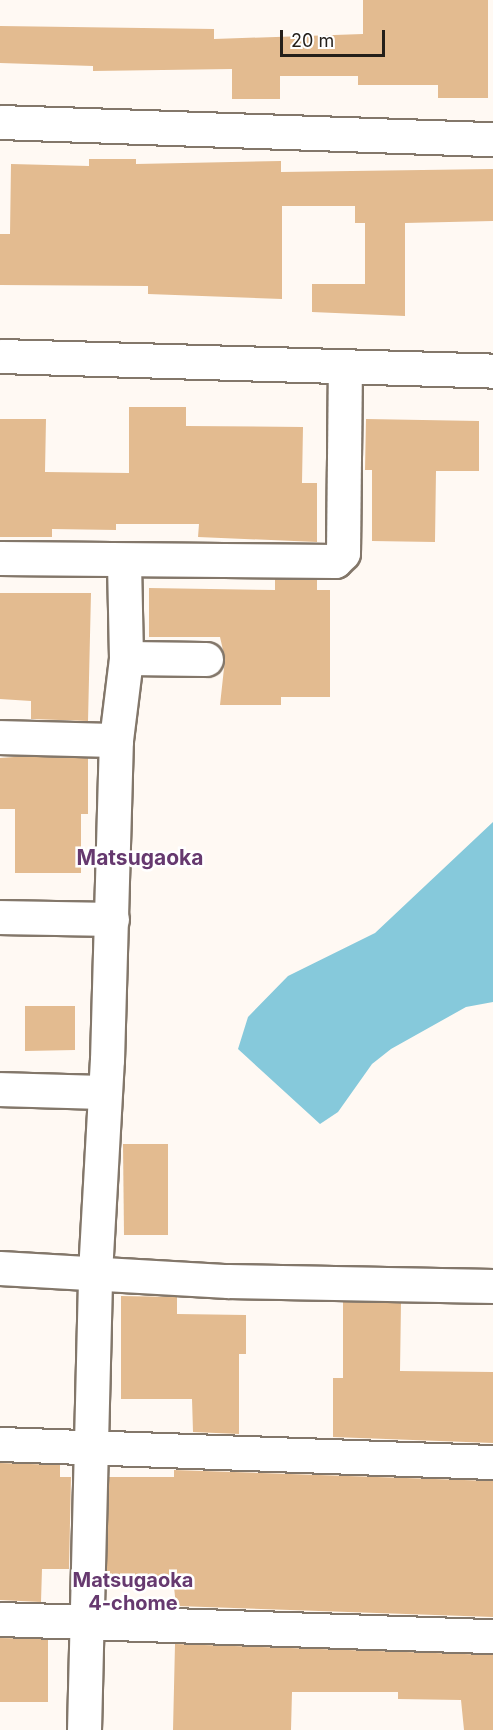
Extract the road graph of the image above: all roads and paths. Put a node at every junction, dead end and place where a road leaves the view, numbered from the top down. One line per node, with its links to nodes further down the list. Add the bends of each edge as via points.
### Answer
1 (0, 122): 2 (street)
2 (493, 139)
3 (0, 356): 4 (street)
4 (345, 368): 5 (street); 7 (street, via 343,553 335,561)
5 (493, 371)
6 (0, 558): 7 (street)
7 (124, 561): 8 (street)
8 (126, 658): 9 (street); 11 (street)
9 (206, 659)
10 (0, 736): 11 (street)
11 (116, 740): 13 (street)
12 (0, 917): 13 (street)
13 (112, 919): 15 (street)
14 (0, 1089): 15 (street)
15 (103, 1092): 17 (street)
16 (0, 1268): 17 (street)
17 (95, 1273): 18 (street, via 228,1281); 20 (street)
18 (493, 1286)
19 (0, 1444): 20 (street)
20 (92, 1447): 21 (street); 23 (street)
21 (493, 1462)
22 (0, 1619): 23 (street)
23 (88, 1622): 24 (street); 25 (street)
24 (493, 1636)
25 (84, 1730)

